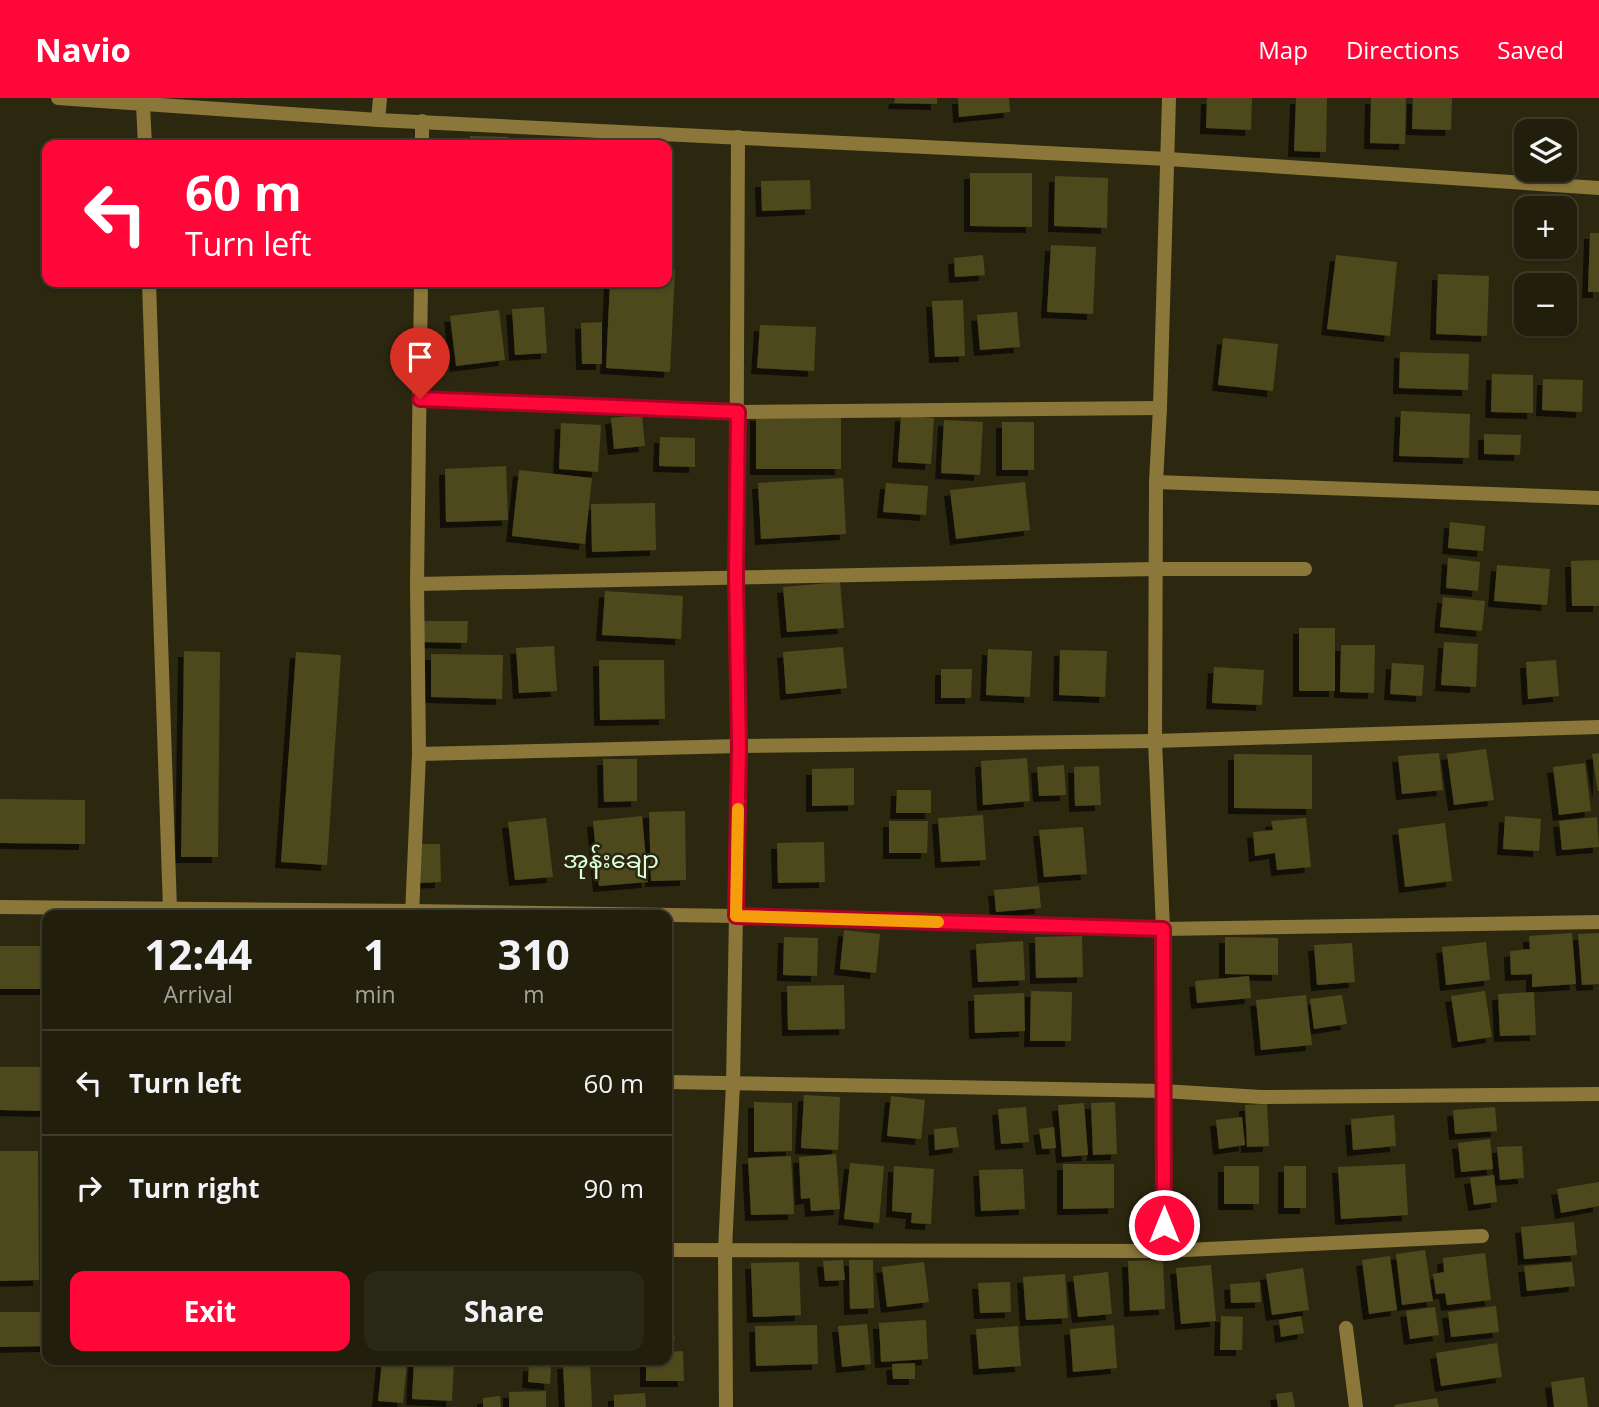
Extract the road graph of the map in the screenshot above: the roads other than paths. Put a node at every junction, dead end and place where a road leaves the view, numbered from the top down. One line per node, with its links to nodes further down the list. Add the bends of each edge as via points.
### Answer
1 (58, 98): 4 (street)
2 (380, 98): 5 (street)
3 (1169, 98): 10 (street)
4 (144, 105): 5 (street); 8 (street)
5 (378, 120): 6 (street)
6 (422, 121): 7 (street); 9 (street)
7 (738, 137): 10 (street); 16 (street)
8 (145, 140)
9 (422, 140)
10 (1168, 159): 11 (street); 15 (street)
11 (1599, 188)
12 (149, 287): 28 (street)
13 (421, 287): 14 (street)
14 (420, 399): 16 (street); 22 (street)
15 (1160, 408): 16 (street); 17 (street)
16 (738, 412): 21 (street)
17 (1156, 482): 18 (street); 19 (street)
18 (1599, 498)
19 (1155, 569): 20 (street); 21 (street); 24 (street)
20 (1305, 569)
21 (736, 576): 22 (street); 25 (street)
22 (418, 584): 26 (street)
23 (1599, 727): 24 (street)
24 (1155, 741): 25 (street); 33 (street)
25 (739, 746): 26 (street); 31 (street)
26 (419, 754): 29 (street)
27 (0, 907): 28 (street)
28 (170, 910)
29 (412, 910)
30 (672, 915): 31 (street)
31 (736, 916): 33 (street); 35 (street)
32 (1599, 922): 33 (street)
33 (1163, 929): 36 (street)
34 (672, 1082): 35 (street)
35 (733, 1084): 36 (street); 40 (street)
36 (1163, 1091): 37 (street, via 1272,1097); 41 (street)
37 (1599, 1094)
38 (1482, 1236): 41 (street)
39 (672, 1250): 40 (street)
40 (725, 1250): 41 (street); 43 (street)
41 (1164, 1251)
42 (1346, 1328): 44 (street)
43 (726, 1407)
44 (1356, 1407)

